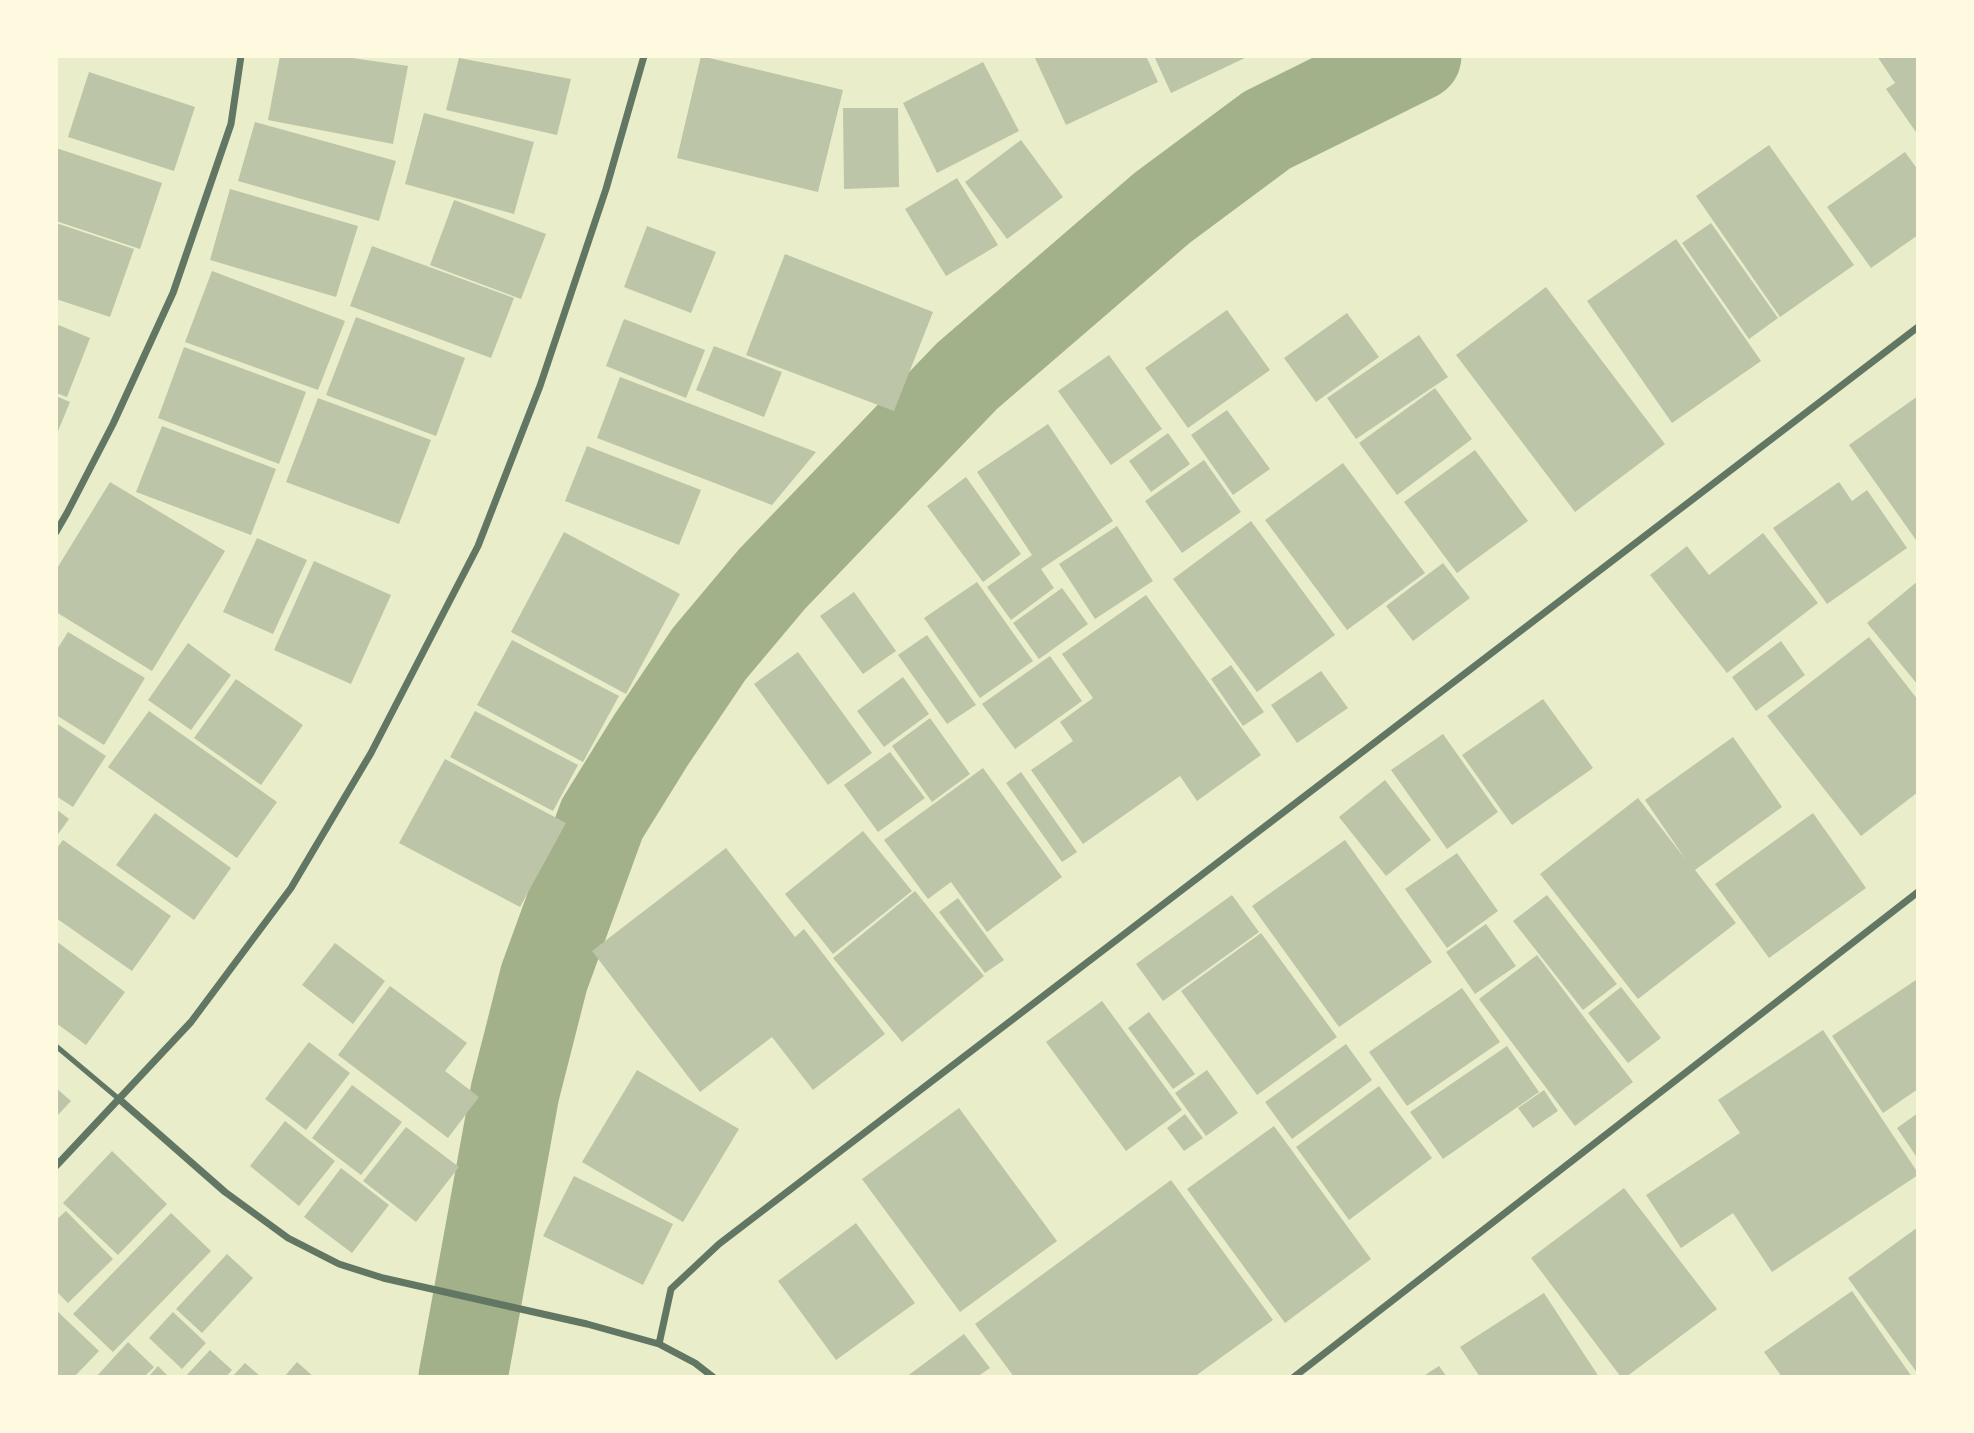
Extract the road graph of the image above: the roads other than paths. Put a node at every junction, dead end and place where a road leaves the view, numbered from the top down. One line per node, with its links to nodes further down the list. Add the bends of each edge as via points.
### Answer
1 (241, 56): 4 (street, via 232,124 173,293 113,424)
2 (644, 56): 7 (street, via 589,242 478,547 371,753 291,887 191,1021)
3 (1918, 327): 9 (street, via 719,1244 671,1289)
4 (56, 532)
5 (1918, 892): 11 (street)
6 (56, 1046): 7 (lane)
7 (119, 1099): 8 (street); 9 (street, via 225,1192 288,1238 339,1264)
8 (56, 1166)
9 (659, 1344): 10 (street)
10 (713, 1377)
11 (1294, 1377)

